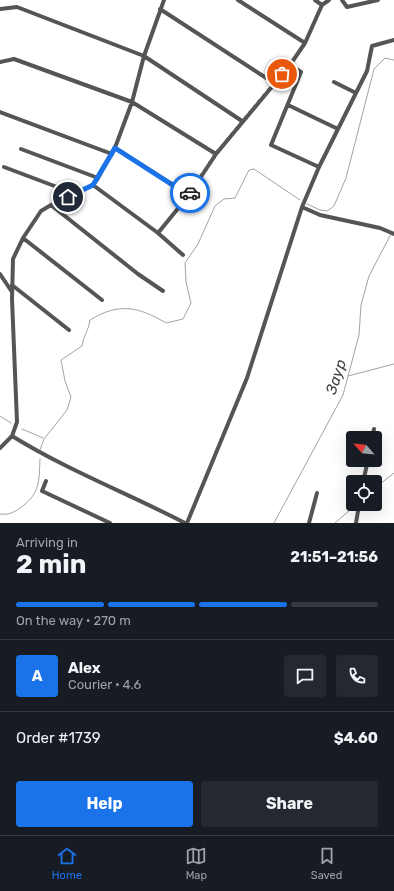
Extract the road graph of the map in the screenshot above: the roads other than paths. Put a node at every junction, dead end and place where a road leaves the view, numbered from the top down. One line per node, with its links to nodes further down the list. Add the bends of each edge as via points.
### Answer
1 (164, 0): 8 (street)
2 (238, 0): 11 (street)
3 (315, 0): 7 (street)
4 (329, 0): 7 (street)
5 (342, 0): 6 (street, via 347,7)
6 (378, 0)
7 (322, 5): 11 (street)
8 (160, 9): 12 (street); 16 (street)
9 (0, 10): 12 (street, via 17,7)
10 (394, 40): 17 (street, via 372,46 367,71)
11 (305, 42): 14 (street)
12 (144, 56): 18 (street); 21 (street)
13 (0, 62): 18 (street, via 14,59)
14 (290, 65): 16 (street); 19 (street, via 301,72)
15 (334, 82): 17 (street)
16 (274, 83): 21 (street)
17 (356, 93): 22 (street)
18 (132, 102): 23 (street); 26 (street)
19 (288, 105): 22 (street); 28 (street, via 271,145)
20 (0, 112): 25 (street)
21 (242, 121): 26 (street)
22 (338, 129): 28 (street)
23 (115, 148): 25 (street); 31 (street)
24 (21, 149): 29 (street)
25 (112, 154): 29 (street)
26 (216, 154): 31 (street)
27 (4, 167): 32 (street, via 65,190)
28 (319, 167): 34 (street)
29 (98, 178): 30 (street)
30 (93, 185): 32 (street); 35 (street)
31 (188, 195): 35 (street)
32 (68, 197): 33 (street)
33 (51, 205): 37 (street, via 41,211); 41 (street)
34 (302, 207): 36 (street, via 320,216); 51 (street, via 247,378)
35 (158, 234): 38 (street)
36 (394, 234)
37 (23, 238): 40 (street, via 13,259); 43 (street)
38 (183, 255)
39 (0, 274): 42 (street)
40 (12, 285): 42 (street); 44 (street)
41 (162, 291)
42 (12, 292): 45 (street, via 17,422)
43 (102, 300)
44 (69, 330)
45 (12, 436): 46 (street); 51 (street, via 45,456)
46 (0, 448)
47 (46, 481): 50 (street, via 42,491)
48 (317, 493): 52 (street)
49 (358, 511): 53 (street)
50 (110, 523)
51 (186, 523)
52 (309, 523)
53 (356, 523)

